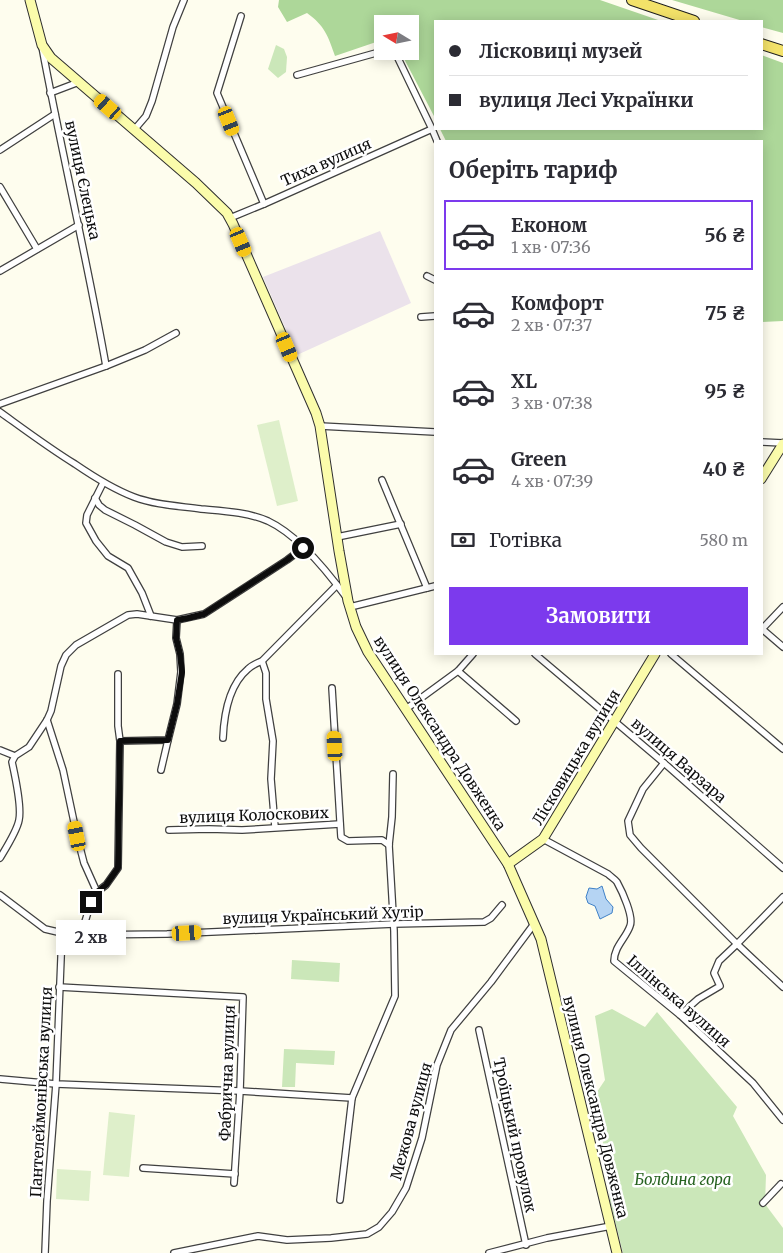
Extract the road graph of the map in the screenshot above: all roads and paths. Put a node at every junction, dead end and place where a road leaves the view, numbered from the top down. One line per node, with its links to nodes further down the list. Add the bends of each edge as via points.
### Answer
1 (30, 0): 7 (main road, вулиця Єлецька)
2 (184, 0): 16 (street, via 152,101 146,116)
3 (632, 0): 5 (main road)
4 (241, 16): 20 (street, via 217,93)
5 (691, 20)
6 (763, 45): 8 (main road)
7 (42, 46): 12 (main road, вулиця Олександра Довженка); 13 (street, вулиця Єлецька)
8 (783, 52)
9 (374, 53): 11 (street)
10 (399, 60): 15 (street)
11 (296, 75)
12 (79, 82): 13 (street); 16 (main road, вулиця Олександра Довженка)
13 (50, 93): 14 (street, вулиця Єлецька)
14 (55, 114): 18 (street); 22 (street, вулиця Єлецька)
15 (432, 129): 17 (street); 20 (street, Тиха вулиця)
16 (134, 130): 21 (main road, вулиця Олександра Довженка, via 196,183)
17 (437, 140)
18 (0, 150)
19 (0, 187): 23 (street)
20 (264, 204): 21 (street, Тиха вулиця)
21 (230, 218): 33 (main road, вулиця Олександра Довженка)
22 (79, 225): 23 (street); 30 (street, вулиця Єлецька)
23 (37, 249): 24 (street)
24 (0, 271)
25 (427, 276): 26 (street)
26 (434, 280)
27 (434, 316): 28 (street)
28 (421, 317)
29 (176, 333): 30 (street)
30 (106, 366): 31 (street)
31 (0, 404)
32 (0, 412): 39 (street)
33 (320, 426): 34 (street); 42 (main road, вулиця Олександра Довженка)
34 (434, 432)
35 (763, 442): 36 (street)
36 (783, 443): 37 (main road)
37 (763, 476)
38 (382, 480): 41 (street)
39 (103, 483): 40 (street); 44 (street, via 135,498 164,505 256,517 288,533)
40 (95, 498): 43 (street, via 105,510 166,542 182,547); 50 (street, via 86,523 108,556 128,568)
41 (400, 524): 42 (street); 47 (street)
42 (337, 537): 48 (main road, вулиця Олександра Довженка)
43 (202, 546)
44 (303, 548): 45 (street); 51 (street, via 204,614)
45 (337, 585): 48 (street); 59 (street)
46 (434, 586): 47 (street)
47 (427, 588): 48 (street)
48 (349, 604): 63 (main road, вулиця Олександра Довженка, via 368,652)
49 (783, 607): 52 (street)
50 (151, 616): 51 (street); 64 (street, via 128,615 76,645 66,655)
51 (177, 620): 68 (street, via 176,638 182,672)
52 (763, 628)
53 (763, 630): 54 (street)
54 (783, 647)
55 (472, 655): 60 (street)
56 (536, 655): 65 (street, вулиця Варзара)
57 (654, 655): 65 (main road, Лісковицька вулиця)
58 (672, 655): 70 (street)
59 (262, 661): 67 (street, via 241,676 234,689); 77 (street, via 273,741 271,779)
60 (458, 671): 63 (street); 66 (street)
61 (118, 674): 69 (street)
62 (332, 688): 76 (street)
63 (406, 709): 82 (main road, вулиця Олександра Довженка)
64 (48, 720): 72 (street, via 29,746); 84 (street, via 84,863)
65 (614, 720): 73 (street, вулиця Варзара); 79 (main road, Лісковицька вулиця)
66 (516, 721)
67 (223, 738)
68 (168, 740): 69 (street); 74 (street)
69 (120, 741): 84 (street, via 118,868)
70 (783, 749)
71 (0, 750): 72 (street)
72 (15, 756): 81 (street, via 12,762 19,820)
73 (664, 763): 83 (street, вулиця Варзара); 92 (street, via 643,789 628,821 630,835)
74 (161, 770)
75 (393, 774): 80 (street)
76 (340, 824): 77 (street, вулиця Колоскових); 80 (street, via 341,837 348,841 382,840)
77 (275, 827): 78 (street, вулиця Колоскових)
78 (169, 830)
79 (542, 839): 82 (main road, Лісковицька вулиця); 95 (street, Іллінська вулиця, via 616,881 632,922 614,954 614,961)
80 (389, 845): 88 (street)
81 (0, 858)
82 (508, 864): 89 (main road, вулиця Олександра Довженка)
83 (783, 868)
84 (97, 892): 91 (street)
85 (0, 895): 90 (street, вулиця Український Хутір, via 45,929)
86 (783, 897): 92 (street)
87 (502, 905): 88 (street, вулиця Український Хутір, via 484,922)
88 (394, 924): 91 (street, вулиця Український Хутір); 100 (street, via 395,996)
89 (534, 924): 108 (main road, вулиця Олександра Довженка, via 541,939); 111 (street, Межова вулиця, via 451,1030 437,1065 422,1138 406,1188 379,1227 367,1234 331,1238 287,1240 258,1236)
90 (62, 933): 91 (street, вулиця Український Хутір); 93 (street, Пантелеймонівська вулиця)
91 (81, 935)
92 (737, 944): 94 (street); 95 (street, via 716,967 714,973 720,986)
93 (59, 987): 98 (street, Пантелеймонівська вулиця); 99 (street, Фабрична вулиця, via 243,997)
94 (783, 987)
95 (680, 1015): 101 (street, Іллінська вулиця, via 753,1083)
96 (479, 1030): 109 (street, Троїцький провулок)
97 (0, 1079): 98 (street)
98 (56, 1084): 99 (street); 110 (street, Пантелеймонівська вулиця)
99 (240, 1091): 100 (street); 103 (street, Фабрична вулиця)
100 (352, 1098): 106 (street)
101 (783, 1120)
102 (143, 1168): 103 (street)
103 (235, 1174): 104 (street, Фабрична вулиця)
104 (234, 1183)
105 (782, 1184): 107 (street)
106 (340, 1200)
107 (763, 1203)
108 (611, 1226): 109 (street); 113 (main road, вулиця Олександра Довженка)
109 (526, 1245): 112 (street)
110 (45, 1253)
111 (174, 1253)
112 (489, 1253)
113 (617, 1253)

